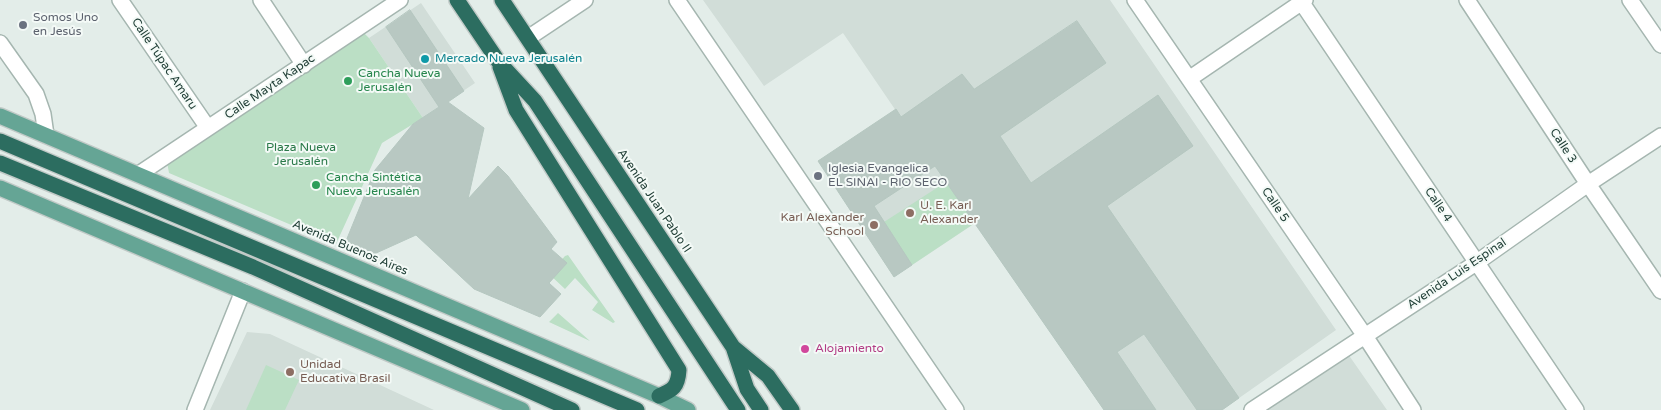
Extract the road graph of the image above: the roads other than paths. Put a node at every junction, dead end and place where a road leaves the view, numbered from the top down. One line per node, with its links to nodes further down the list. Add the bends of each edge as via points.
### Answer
1 (120, 0): 19 (street, Calle Túpac Amaru)
2 (261, 0): 16 (street)
3 (400, 0): 16 (street, Calle Mayta Kapac)
4 (457, 0): 15 (highway)
5 (502, 0): 12 (highway, Avenida Juan Pablo II)
6 (585, 0): 12 (street)
7 (677, 0): 41 (street)
8 (1135, 0): 17 (street, Calle 5)
9 (1467, 0): 25 (street, Calle 3)
10 (1630, 0): 14 (street)
11 (1302, 1): 17 (street); 27 (street, Calle 4)
12 (528, 38): 31 (highway, Avenida Juan Pablo II)
13 (0, 43): 20 (street, via 36,94)
14 (1661, 45)
15 (498, 61): 32 (highway, via 516,110 679,370 678,382 670,391); 33 (highway, via 535,101)
16 (304, 65): 19 (street, Calle Mayta Kapac)
17 (1189, 79): 30 (street, Calle 5)
18 (0, 116): 20 (main road, Avenida Buenos Aires)
19 (208, 128): 24 (street, Calle Mayta Kapac)
20 (46, 135): 24 (main road, Avenida Buenos Aires)
21 (1661, 136): 25 (street, Avenida Luis Espinal)
22 (0, 141): 37 (highway)
23 (0, 162): 36 (highway, via 253,267)
24 (139, 174): 32 (main road, Avenida Buenos Aires)
25 (1588, 184): 27 (street, Avenida Luis Espinal); 29 (street, Calle 3)
26 (0, 188): 28 (main road)
27 (1476, 262): 30 (street, Avenida Luis Espinal); 44 (street, Calle 4)
28 (243, 291): 34 (main road); 35 (street)
29 (1661, 291)
30 (1365, 336): 42 (street, Avenida Luis Espinal); 43 (street, Calle 5)
31 (733, 347): 39 (highway, via 747,389); 40 (highway, Avenida Juan Pablo II, via 768,376)
32 (658, 396): 38 (main road, Avenida Buenos Aires)
33 (734, 404)
34 (512, 408)
35 (195, 410)
36 (572, 410)
37 (637, 410)
38 (688, 410)
39 (761, 410)
40 (792, 410)
41 (956, 410)
42 (1252, 410)
43 (1413, 410)
44 (1576, 410)

